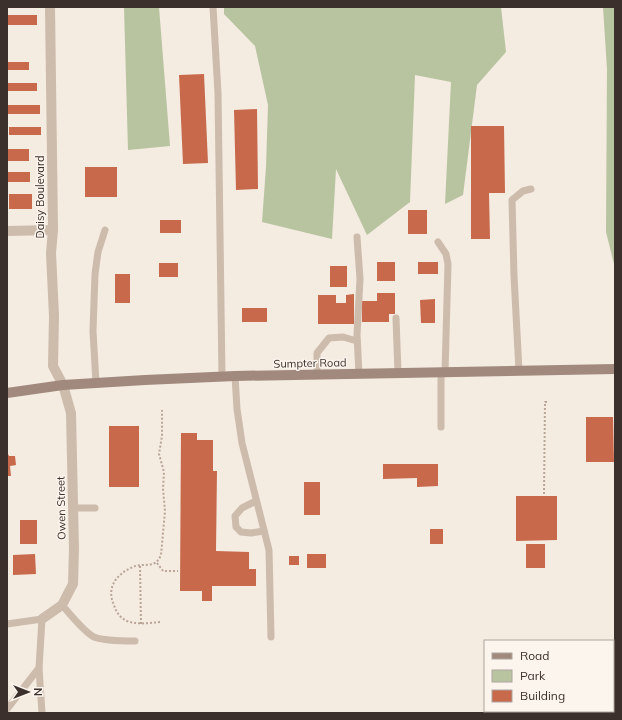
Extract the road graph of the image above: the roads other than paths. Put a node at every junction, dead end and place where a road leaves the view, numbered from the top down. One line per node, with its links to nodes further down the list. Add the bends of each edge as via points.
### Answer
1 (50, 7): 4 (street, Daisy Boulevard)
2 (213, 7): 18 (lane, via 218,93)
3 (531, 189): 12 (lane, via 523,191 512,200)
4 (53, 230): 6 (street); 20 (street, Daisy Boulevard, via 53,366)
5 (105, 230): 19 (lane, via 95,274 93,330)
6 (7, 231)
7 (357, 237): 10 (lane, via 360,279)
8 (438, 242): 14 (lane, via 446,254 448,264)
9 (396, 318): 13 (lane)
10 (357, 341): 15 (lane); 16 (lane, via 343,337 329,338 317,353)
11 (615, 369): 12 (street, Sumpter Road)
12 (519, 371): 14 (street, Sumpter Road)
13 (398, 373): 14 (street, Sumpter Road); 15 (street, Sumpter Road)
14 (443, 373): 22 (lane)
15 (359, 374): 16 (street, Sumpter Road)
16 (317, 375): 17 (street, Sumpter Road)
17 (235, 376): 18 (street, Sumpter Road); 23 (lane, via 242,444)
18 (222, 377): 19 (street, Sumpter Road)
19 (96, 383): 20 (street, Sumpter Road)
20 (63, 385): 21 (street, Sumpter Road); 24 (street, Owen Street, via 71,413)
21 (7, 393)
22 (441, 427)
23 (256, 501): 26 (lane); 26 (lane, via 242,508 235,516 236,527 241,532)
24 (73, 508): 25 (lane); 27 (street, Owen Street, via 73,584)
25 (95, 508)
26 (264, 531): 30 (lane, via 269,550)
27 (62, 605): 28 (street, Owen Street); 31 (lane, via 94,637)
28 (42, 619): 29 (lane); 32 (lane)
29 (7, 624)
30 (270, 637)
31 (135, 641)
32 (39, 668): 33 (lane); 34 (lane)
33 (7, 709)
34 (42, 713)

